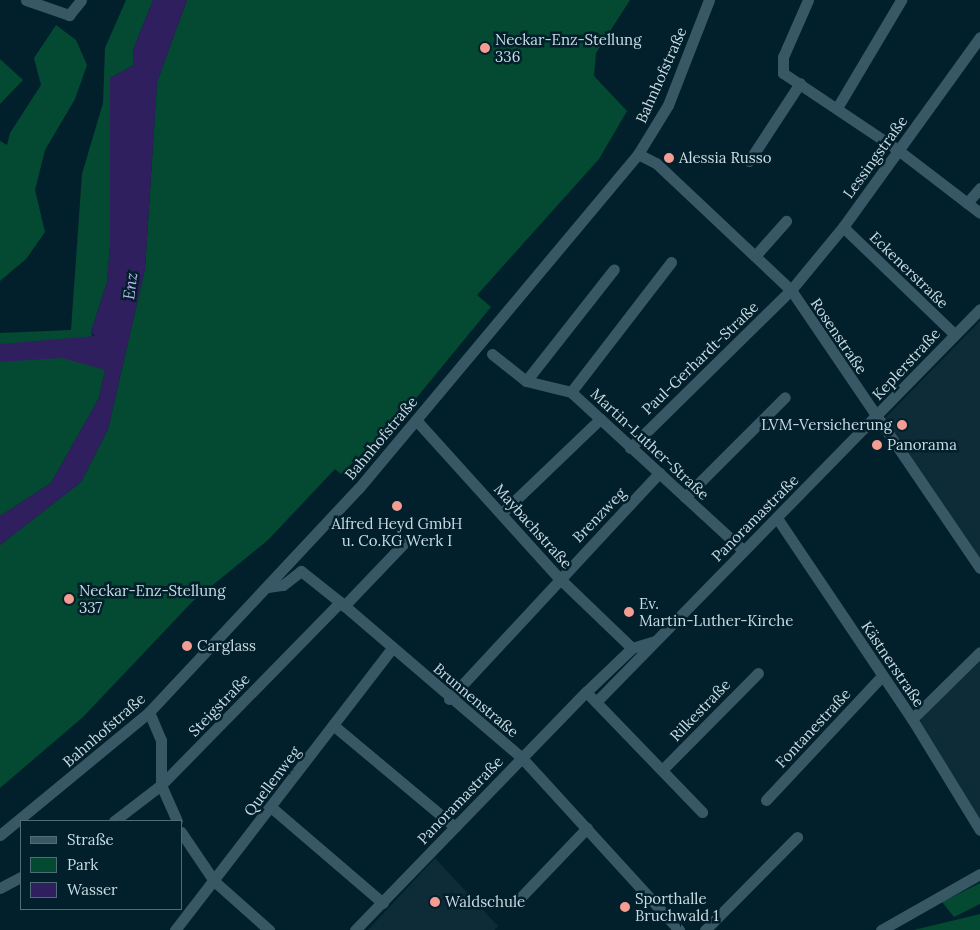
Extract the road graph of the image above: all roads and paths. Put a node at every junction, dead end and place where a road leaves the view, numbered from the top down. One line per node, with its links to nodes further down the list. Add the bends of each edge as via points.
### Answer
1 (26, 0): 2 (street, via 69,15)
2 (81, 0)
3 (709, 0): 10 (street, Bahnhofstraße, via 668,105)
4 (808, 0): 7 (street, via 783,57 783,73)
5 (901, 0): 8 (street)
6 (980, 37): 9 (street, Lessingstraße)
7 (800, 83): 8 (street); 11 (street)
8 (837, 108): 9 (street)
9 (898, 150): 13 (street); 16 (street, Lessingstraße)
10 (638, 154): 17 (street, Rosenstraße, via 656,163); 29 (street, Bahnhofstraße)
11 (749, 161)
12 (980, 188): 13 (street)
13 (967, 203): 14 (street)
14 (980, 213)
15 (786, 221): 17 (street)
16 (843, 227): 20 (street, Lessingstraße); 22 (street, Eckenerstraße)
17 (755, 256): 20 (street, Rosenstraße)
18 (671, 262): 25 (street)
19 (614, 269): 24 (street)
20 (791, 290): 27 (street, Rosenstraße); 30 (street, Paul-Gerhardt-Straße)
21 (980, 309): 22 (street, Keplerstraße)
22 (954, 334): 27 (street, Keplerstraße)
23 (492, 354): 24 (street, Martin-Luther-Straße)
24 (526, 381): 25 (street, Martin-Luther-Straße)
25 (570, 392): 28 (street, Martin-Luther-Straße)
26 (785, 396): 32 (street)
27 (876, 418): 34 (street, Panoramastraße); 37 (street, Rosenstraße)
28 (600, 419): 30 (street, Martin-Luther-Straße); 33 (street)
29 (416, 420): 33 (street, Maybachstraße); 39 (street, Bahnhofstraße)
30 (630, 448): 31 (street, Martin-Luther-Straße)
31 (660, 473): 32 (street, Martin-Luther-Straße); 38 (street, Brenzweg)
32 (685, 497): 36 (street, Martin-Luther-Straße)
33 (502, 512): 38 (street, Maybachstraße)
34 (777, 518): 36 (street, Panoramastraße); 46 (street, Kästnerstraße)
35 (409, 538): 40 (street, Steigstraße)
36 (743, 550): 41 (street, Panoramastraße)
37 (980, 568)
38 (559, 578): 43 (street, Maybachstraße); 48 (street, Brenzweg)
39 (268, 587): 40 (street, Brunnenstraße, via 283,585 301,571); 50 (street, Bahnhofstraße)
40 (342, 604): 42 (street, Brunnenstraße); 55 (street, Steigstraße)
41 (657, 640): 43 (street, Panoramastraße); 49 (street, Panoramastraße)
42 (392, 648): 48 (street, Brunnenstraße); 52 (street, Quellenweg)
43 (632, 648): 47 (street, Panoramastraße)
44 (980, 652): 51 (street)
45 (758, 673): 54 (street, Rilkestraße)
46 (881, 677): 51 (street, Kästnerstraße); 56 (street, Fontanestraße)
47 (586, 692): 49 (street); 53 (street, Panoramastraße)
48 (449, 699): 53 (street, Brunnenstraße)
49 (596, 702): 54 (street)
50 (148, 712): 55 (street, via 161,740); 65 (street, Bahnhofstraße)
51 (912, 719): 63 (street, Kästnerstraße)
52 (333, 725): 57 (street, Quellenweg); 61 (street)
53 (522, 758): 61 (street, Panoramastraße); 62 (street, Brunnenstraße)
54 (663, 768): 58 (street)
55 (162, 785): 59 (street, Steigstraße); 60 (street)
56 (766, 800)
57 (272, 808): 69 (street, Quellenweg); 72 (street)
58 (702, 812)
59 (115, 820)
60 (177, 820)
61 (455, 827): 72 (street, Panoramastraße)
62 (587, 828): 71 (street); 76 (street, Brunnenstraße)
63 (980, 830)
64 (182, 833): 69 (street)
65 (0, 835)
66 (798, 837): 77 (street)
67 (980, 874): 78 (street)
68 (20, 878): 70 (street)
69 (214, 881): 73 (street, Quellenweg); 74 (street)
70 (0, 888)
71 (520, 898)
72 (383, 903): 75 (street, Panoramastraße)
73 (174, 930)
74 (269, 930)
75 (355, 930)
76 (679, 930)
77 (704, 930)
78 (881, 930)

